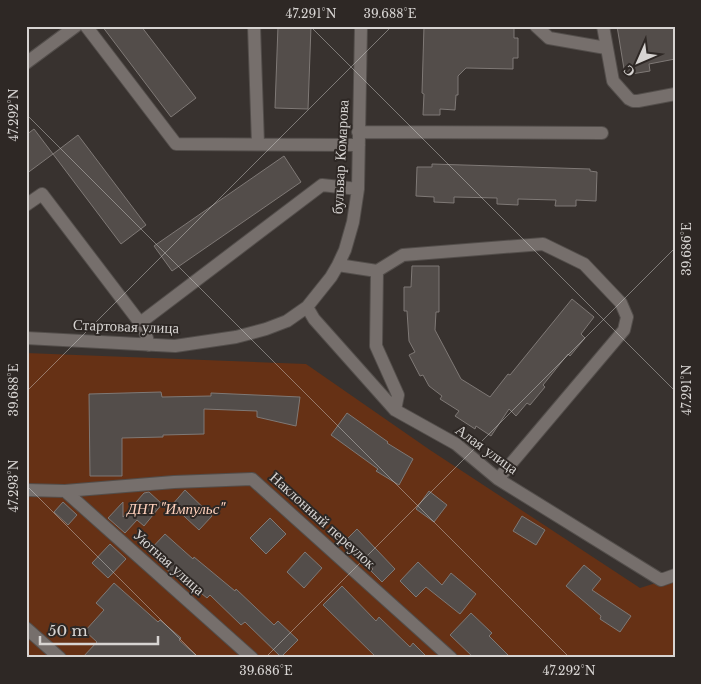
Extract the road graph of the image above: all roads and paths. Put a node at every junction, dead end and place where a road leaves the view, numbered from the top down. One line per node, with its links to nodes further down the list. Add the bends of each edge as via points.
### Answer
1 (76, 26): 8 (street)
2 (86, 26): 12 (street, via 176,144)
3 (254, 26): 12 (street)
4 (361, 26): 11 (street, бульвар Комарова)
5 (536, 26): 7 (street, via 549,38)
6 (603, 26): 7 (street)
7 (606, 48): 9 (street, via 613,81 629,99 638,101)
8 (26, 63)
9 (675, 94)
10 (602, 133): 11 (street)
11 (358, 138): 12 (street); 13 (street, бульвар Комарова)
12 (258, 144)
13 (358, 189): 15 (street, бульвар Комарова, via 353,222); 18 (street, via 322,185)
14 (26, 205): 18 (street, via 42,194)
15 (338, 265): 16 (street); 17 (street, бульвар Комарова)
16 (377, 270): 21 (street, via 376,346 398,395); 22 (street, via 403,255 543,244 584,264 621,303 627,317 624,330)
17 (307, 307): 20 (street, Стартовая улица, via 287,321 236,337 175,346); 21 (street, Алая улица)
18 (140, 323): 20 (street)
19 (26, 338): 20 (street, Стартовая улица)
20 (149, 345)
21 (395, 410): 22 (street, Алая улица, via 456,444)
22 (498, 479): 25 (street, Алая улица, via 661,580)
23 (26, 490): 24 (street, Наклонный переулок)
24 (65, 491): 28 (street, Уютная улица); 29 (street, Наклонный переулок, via 252,479)
25 (675, 575)
26 (26, 628): 27 (street)
27 (60, 658)
28 (252, 658)
29 (451, 658)

